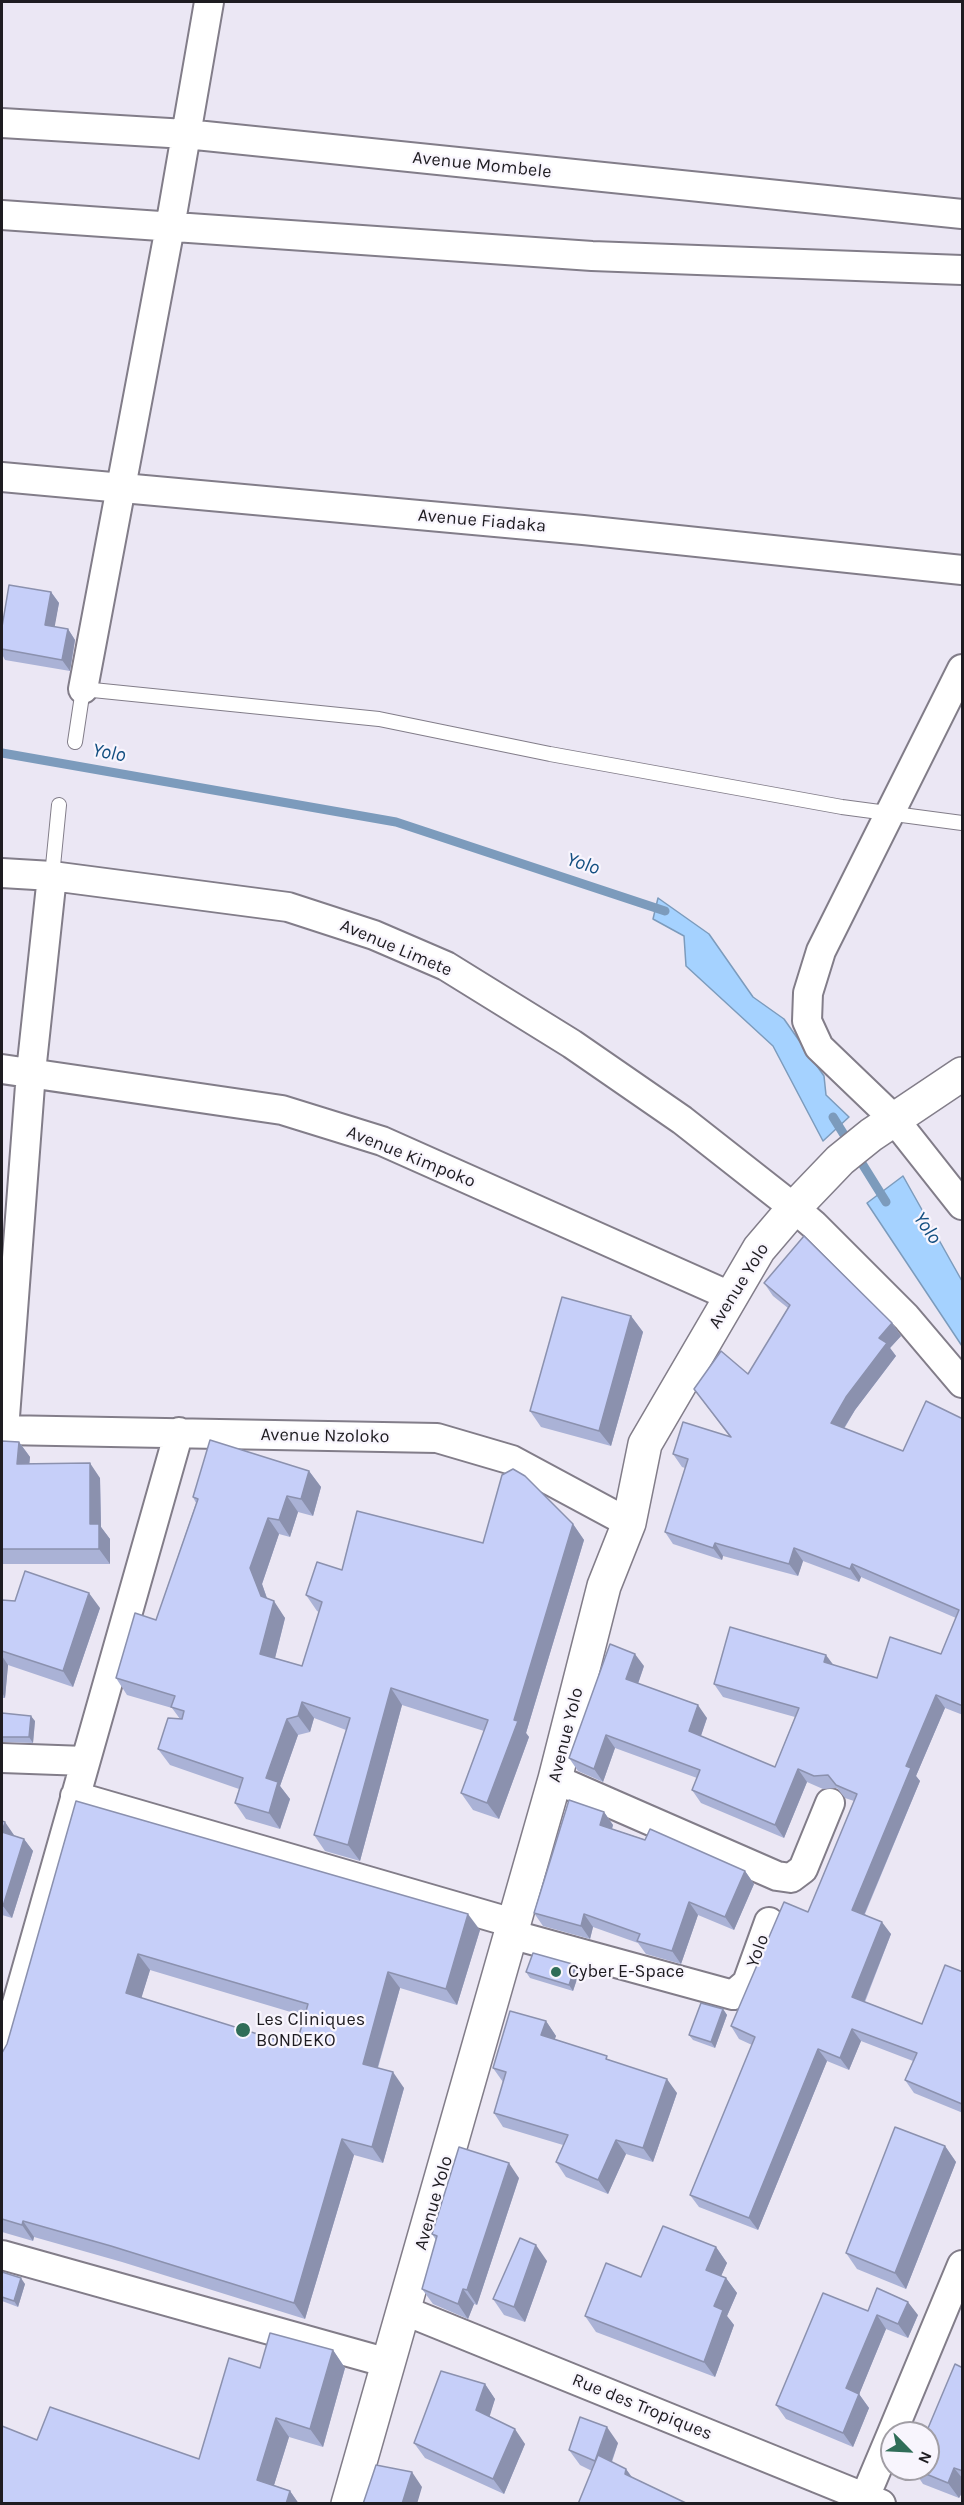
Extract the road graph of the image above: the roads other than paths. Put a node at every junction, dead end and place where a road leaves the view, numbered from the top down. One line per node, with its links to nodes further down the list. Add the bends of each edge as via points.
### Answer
1 (209, 2): 3 (street)
2 (2, 123): 3 (street, Avenue Mombele)
3 (186, 134): 4 (street, Avenue Mombele); 6 (street)
4 (963, 214)
5 (2, 215): 6 (street)
6 (170, 227): 7 (street, via 592,256); 9 (street)
7 (963, 270)
8 (2, 477): 9 (street, Avenue Fiadaka)
9 (122, 488): 10 (street, Avenue Fiadaka); 12 (street)
10 (963, 570)
11 (963, 669): 15 (street)
12 (83, 689): 13 (lane); 15 (lane, via 379,719 550,754)
13 (75, 742)
14 (59, 805): 18 (lane)
15 (892, 813): 16 (lane); 22 (street, via 821,951 808,993 807,1021 819,1047)
16 (963, 823)
17 (2, 873): 18 (street, Avenue Limete)
18 (52, 876): 20 (street); 24 (street, Avenue Limete, via 288,907 374,935 446,966 572,1044 682,1120)
19 (2, 1069): 20 (street, Avenue Kimpoko)
20 (31, 1072): 25 (street, Avenue Kimpoko, via 282,1110 381,1141); 27 (street)
21 (963, 1074): 22 (street, Avenue Yolo)
22 (882, 1127): 23 (street); 24 (street, Avenue Yolo, via 840,1160)
23 (963, 1205)
24 (794, 1208): 25 (street, Avenue Yolo, via 759,1249); 26 (street, Avenue Limete, via 906,1317)
25 (730, 1296): 29 (street, Avenue Yolo, via 645,1444)
26 (963, 1383)
27 (3, 1430): 28 (street, Avenue Nzoloko)
28 (179, 1432): 29 (street, Avenue Nzoloko, via 437,1438 512,1460); 31 (street)
29 (629, 1523): 32 (street, Avenue Yolo, via 603,1586)
30 (2, 1758): 31 (street)
31 (85, 1761): 33 (street)
32 (555, 1779): 34 (street, via 777,1876 791,1878 803,1869); 36 (street, Avenue Yolo)
33 (75, 1796): 36 (street); 37 (street)
34 (830, 1803)
35 (769, 1922): 36 (street, Yolo, via 747,1983 733,1995)
36 (512, 1929): 40 (street, Avenue Yolo)
37 (2, 2056)
38 (2, 2255): 41 (street)
39 (963, 2265): 42 (street)
40 (403, 2310): 41 (street, Avenue Yolo); 44 (street, Rue des Tropiques)
41 (388, 2363): 45 (street, Avenue Yolo)
42 (897, 2421)
43 (880, 2475): 44 (street)
44 (873, 2500)
45 (348, 2504)

